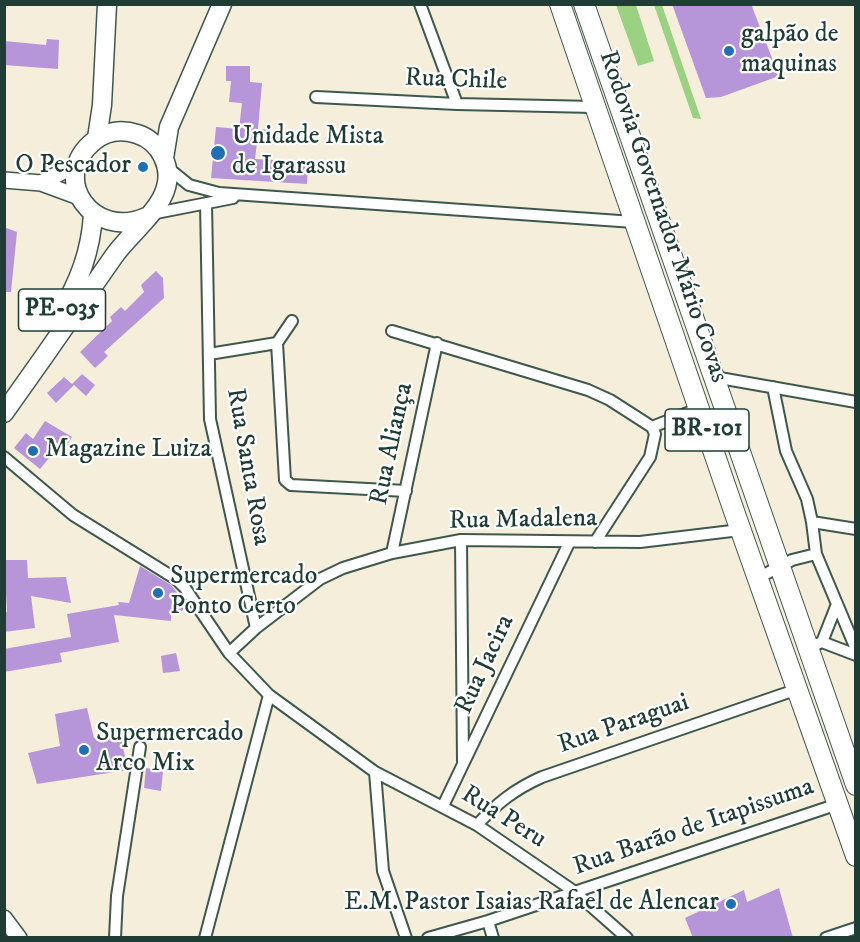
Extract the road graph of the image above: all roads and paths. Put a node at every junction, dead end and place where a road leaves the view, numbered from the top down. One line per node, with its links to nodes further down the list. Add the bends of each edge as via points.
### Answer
1 (107, 4): 9 (main road)
2 (222, 4): 10 (main road, PE-035, via 169,127)
3 (420, 4): 7 (street)
4 (560, 4): 8 (highway, Rodovia Governador Mário Covas / BR-101)
5 (584, 4): 25 (highway, Rodovia Governador Mário Covas / BR-101)
6 (316, 97): 7 (street, Rua Chile)
7 (457, 104): 8 (street, Rua Chile)
8 (594, 107): 19 (highway, Rodovia Governador Mário Covas / BR-101)
9 (97, 138): 10 (main road, via 129,131 150,140); 11 (main road)
10 (166, 163): 14 (street, via 189,185 204,191); 18 (main road, PE-035, via 166,190)
11 (77, 164): 13 (main road); 15 (main road)
12 (4, 180): 13 (main road)
13 (41, 183): 15 (main road)
14 (248, 196): 16 (street); 19 (street)
15 (79, 197): 17 (main road)
16 (206, 203): 18 (street); 24 (street, Rua Santa Rosa)
17 (93, 214): 18 (main road, via 125,224); 27 (main road, PE-035, via 87,257 69,298)
18 (149, 215): 30 (main road, PE-035, via 99,276)
19 (634, 222): 29 (highway, Rodovia Governador Mário Covas / BR-101)
20 (292, 321): 22 (street)
21 (392, 332): 23 (street)
22 (277, 343): 24 (street); 33 (street, via 287,483)
23 (437, 343): 31 (street, via 588,390); 33 (street, Rua Aliança)
24 (209, 354): 45 (street, Rua Santa Rosa, via 210,419)
25 (714, 377): 26 (street); 42 (highway, Rodovia Governador Mário Covas / BR-101)
26 (773, 387): 28 (street); 34 (street, via 786,451)
27 (4, 396)
28 (855, 402)
29 (700, 408): 31 (street); 36 (highway, Rodovia Governador Mário Covas / BR-101)
30 (4, 413)
31 (652, 427): 38 (street, via 655,434 650,457)
32 (4, 457): 48 (street, Rua Peru, via 73,515 176,579)
33 (406, 491): 40 (street, Rua Aliança)
34 (812, 522): 35 (street); 41 (street)
35 (855, 529)
36 (740, 530): 38 (street, Rua Madalena, via 640,542); 43 (highway, Rodovia Governador Mário Covas / BR-101)
37 (461, 540): 39 (street, Rua Madalena); 40 (street, Rua Madalena); 53 (street)
38 (595, 542): 39 (street, Rua Madalena)
39 (569, 543): 53 (street, Rua Jacira)
40 (392, 553): 45 (street, Rua Madalena, via 320,579)
41 (816, 554): 42 (street, via 792,560); 44 (street)
42 (782, 568): 43 (street); 46 (highway, Rodovia Governador Mário Covas / BR-101)
43 (758, 578): 50 (highway, Rodovia Governador Mário Covas / BR-101)
44 (837, 604): 46 (street); 47 (street)
45 (255, 628): 48 (street, Rua Madalena)
46 (815, 645): 49 (street); 55 (highway, Rodovia Governador Mário Covas / BR-101)
47 (855, 649)
48 (229, 653): 51 (street, Rua Peru)
49 (855, 655)
50 (798, 689): 56 (highway, Rodovia Governador Mário Covas / BR-101); 58 (street, Rua Paraguai, via 542,777 499,801)
51 (269, 695): 54 (street, Rua Peru); 66 (street)
52 (140, 747): 65 (street, via 117,896)
53 (463, 765): 57 (street, Rua Jacira)
54 (375, 772): 57 (street, Rua Peru); 67 (street, via 383,871)
55 (855, 785)
56 (838, 804): 59 (highway, Rodovia Governador Mário Covas / BR-101); 60 (street, Rua Barão de Itapissuma)
57 (442, 806): 58 (street, Rua Peru)
58 (477, 825): 60 (street, Rua Peru)
59 (855, 856)
60 (575, 892): 62 (street, Rua Barão de Itapissuma); 70 (street, Rua Peru)
61 (4, 918): 64 (main road)
62 (488, 921): 68 (street, Rua Barão de Itapissuma); 69 (street)
63 (855, 928): 71 (street)
64 (19, 938)
65 (115, 938)
66 (205, 938)
67 (406, 938)
68 (428, 938)
69 (493, 938)
70 (627, 938)
71 (826, 938)

